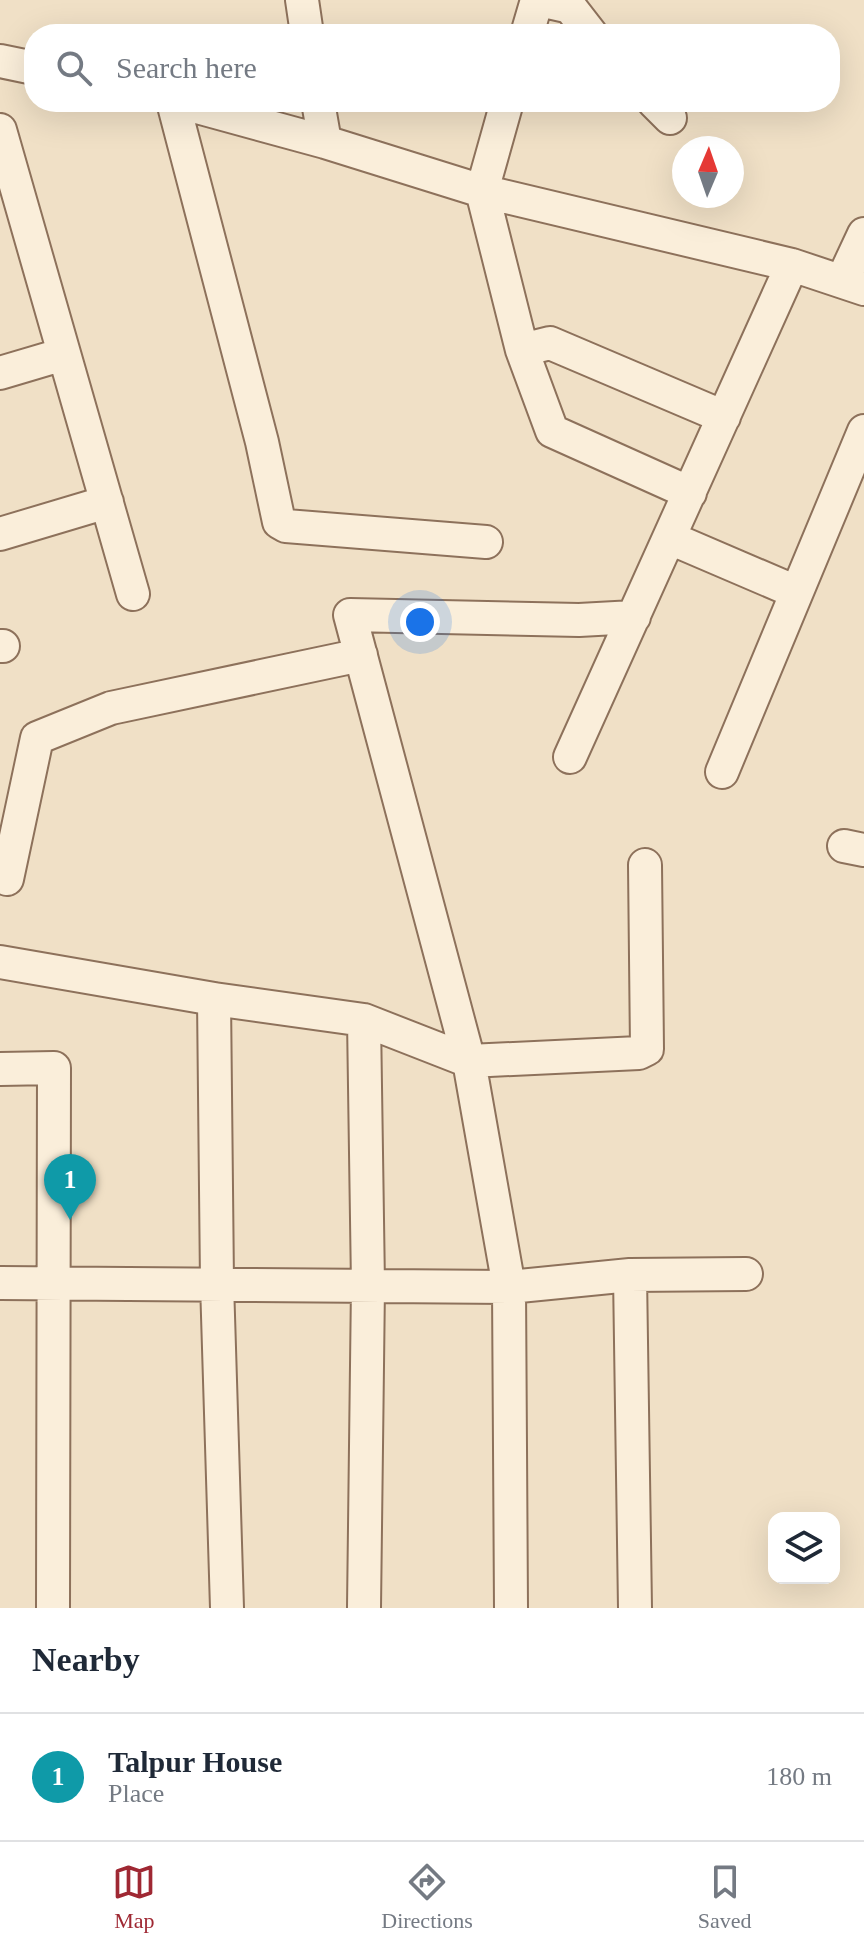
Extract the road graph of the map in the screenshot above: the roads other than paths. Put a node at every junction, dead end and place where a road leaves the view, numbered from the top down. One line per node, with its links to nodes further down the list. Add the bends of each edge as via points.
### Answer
1 (538, 0): 2 (street); 3 (street, via 570,7)
2 (530, 24)
3 (583, 24)
4 (0, 61): 5 (street)
5 (24, 66)
6 (176, 112): 26 (street, via 279,522)
7 (216, 112): 11 (street)
8 (320, 112): 11 (street)
9 (504, 112): 12 (street)
10 (0, 130): 13 (street)
11 (325, 142): 12 (street)
12 (482, 191): 15 (street); 17 (street)
13 (13, 226): 18 (street)
14 (864, 234): 16 (street)
15 (792, 265): 16 (street); 20 (street)
16 (853, 285)
17 (522, 350): 20 (street, via 550,343); 22 (street, via 552,431)
18 (64, 354): 19 (street); 23 (street)
19 (0, 373)
20 (724, 417): 22 (street)
21 (860, 451): 27 (street)
22 (690, 493): 25 (street)
23 (107, 502): 24 (street); 28 (street)
24 (0, 534)
25 (670, 538): 27 (street); 29 (street)
26 (486, 542)
27 (796, 592): 32 (street)
28 (133, 594)
29 (634, 617): 30 (street, via 354,614 350,619); 31 (street)
30 (361, 655): 34 (street, via 111,708 37,738); 38 (street)
31 (570, 757)
32 (722, 772)
33 (645, 865): 38 (street, via 647,1049)
34 (2, 887)
35 (0, 962): 36 (street)
36 (214, 999): 37 (street); 44 (street)
37 (364, 1020): 38 (street); 45 (street)
38 (469, 1061): 46 (street)
39 (0, 1069): 43 (street, via 54,1068)
40 (746, 1274): 41 (street)
41 (630, 1275): 46 (street); 51 (street)
42 (0, 1283): 43 (street)
43 (52, 1283): 44 (street); 47 (street)
44 (217, 1283): 45 (street); 48 (street)
45 (368, 1285): 46 (street); 49 (street)
46 (509, 1287): 50 (street)
47 (53, 1608)
48 (227, 1608)
49 (364, 1608)
50 (511, 1608)
51 (635, 1608)

